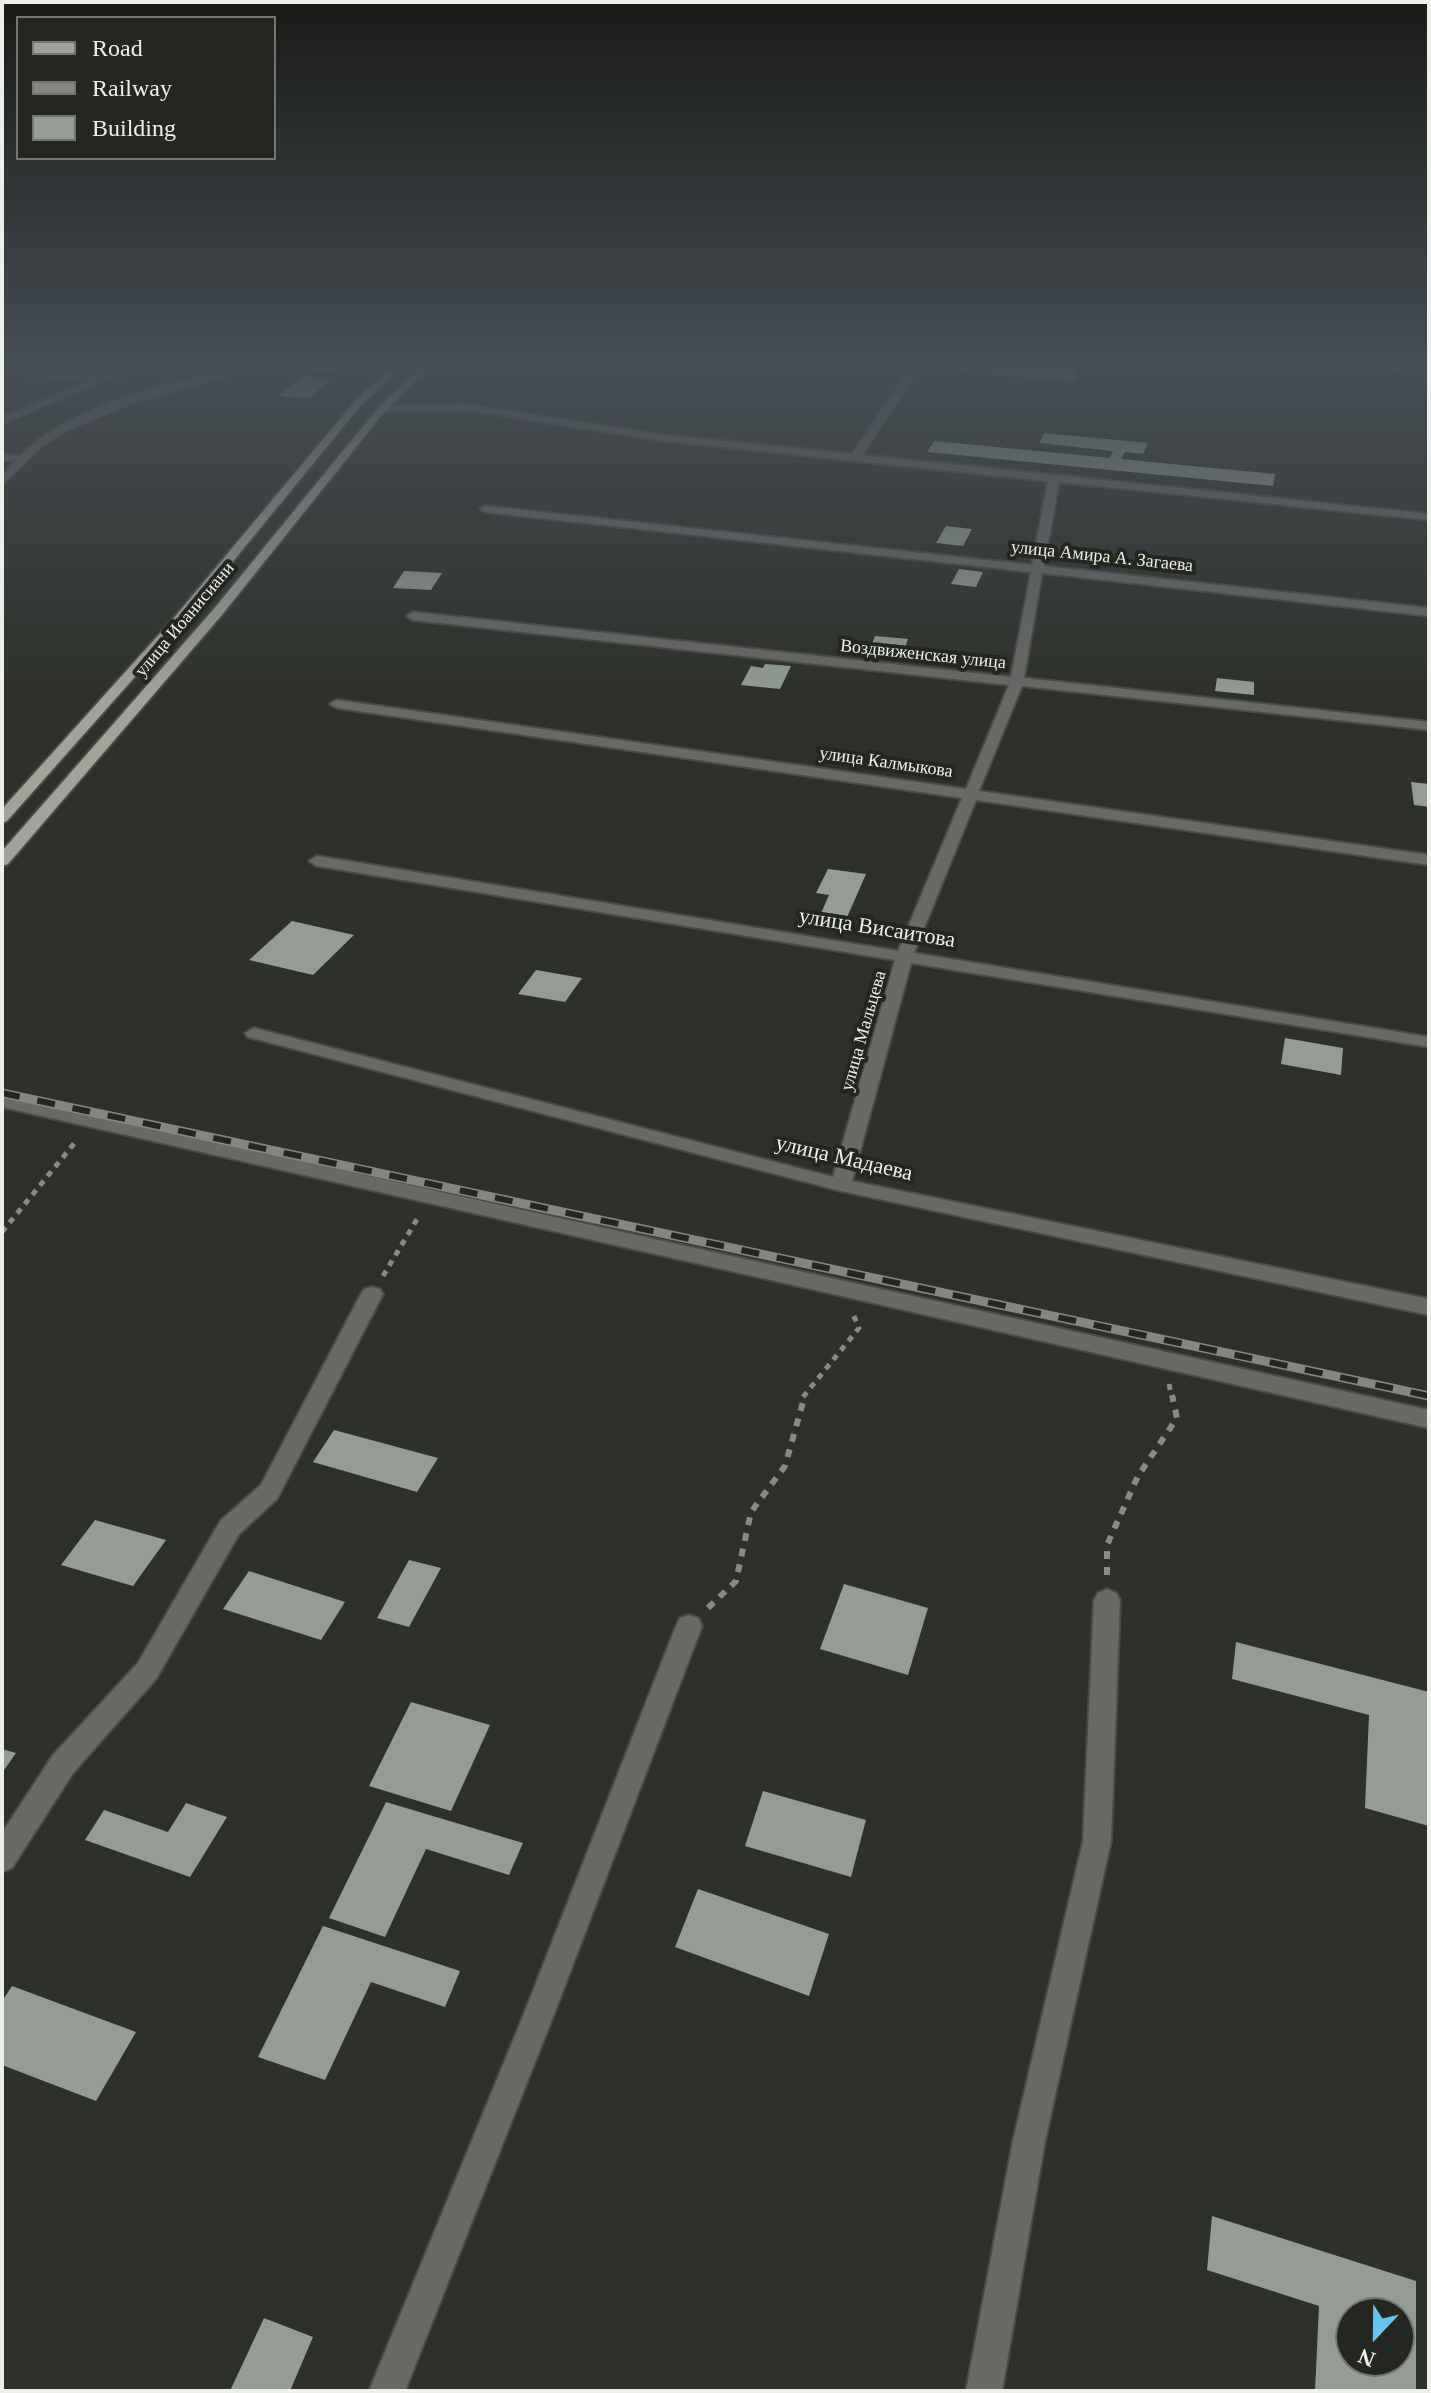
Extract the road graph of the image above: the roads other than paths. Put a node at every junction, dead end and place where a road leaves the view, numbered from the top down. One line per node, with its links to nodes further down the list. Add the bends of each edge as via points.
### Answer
1 (296, 478): 14 (main road, улица Иоанисиани, via 176,623)
2 (326, 478): 16 (main road, улица Иоанисиани)
3 (1041, 478): 4 (street)
4 (1054, 479): 6 (street); 7 (street, улица Мальцева)
5 (485, 509): 7 (street, улица Амира А. Загаева)
6 (1429, 517)
7 (1038, 568): 8 (street, улица Амира А. Загаева); 10 (street, улица Мальцева)
8 (1429, 612)
9 (413, 616): 10 (street, Воздвиженская улица)
10 (1016, 684): 12 (street, Воздвиженская улица); 13 (street, улица Мальцева)
11 (337, 704): 13 (street, улица Калмыкова)
12 (1429, 726)
13 (972, 793): 15 (street, улица Калмыкова); 18 (street, улица Мальцева)
14 (2, 818)
15 (1429, 860)
16 (2, 861)
17 (317, 861): 18 (street, улица Висаитова)
18 (905, 955): 20 (street, улица Висаитова); 22 (street, улица Мальцева)
19 (254, 1033): 22 (street, улица Мадаева)
20 (1429, 1042)
21 (2, 1101): 25 (street)
22 (841, 1185): 24 (street, улица Мадаева)
23 (372, 1294): 28 (street, via 269,1492 230,1527 147,1671 63,1764)
24 (1429, 1307)
25 (1429, 1419)
26 (1107, 1600): 30 (street, via 1097,1841 1029,2141)
27 (689, 1626): 29 (street)
28 (2, 1858)
29 (387, 2391)
30 (984, 2391)

